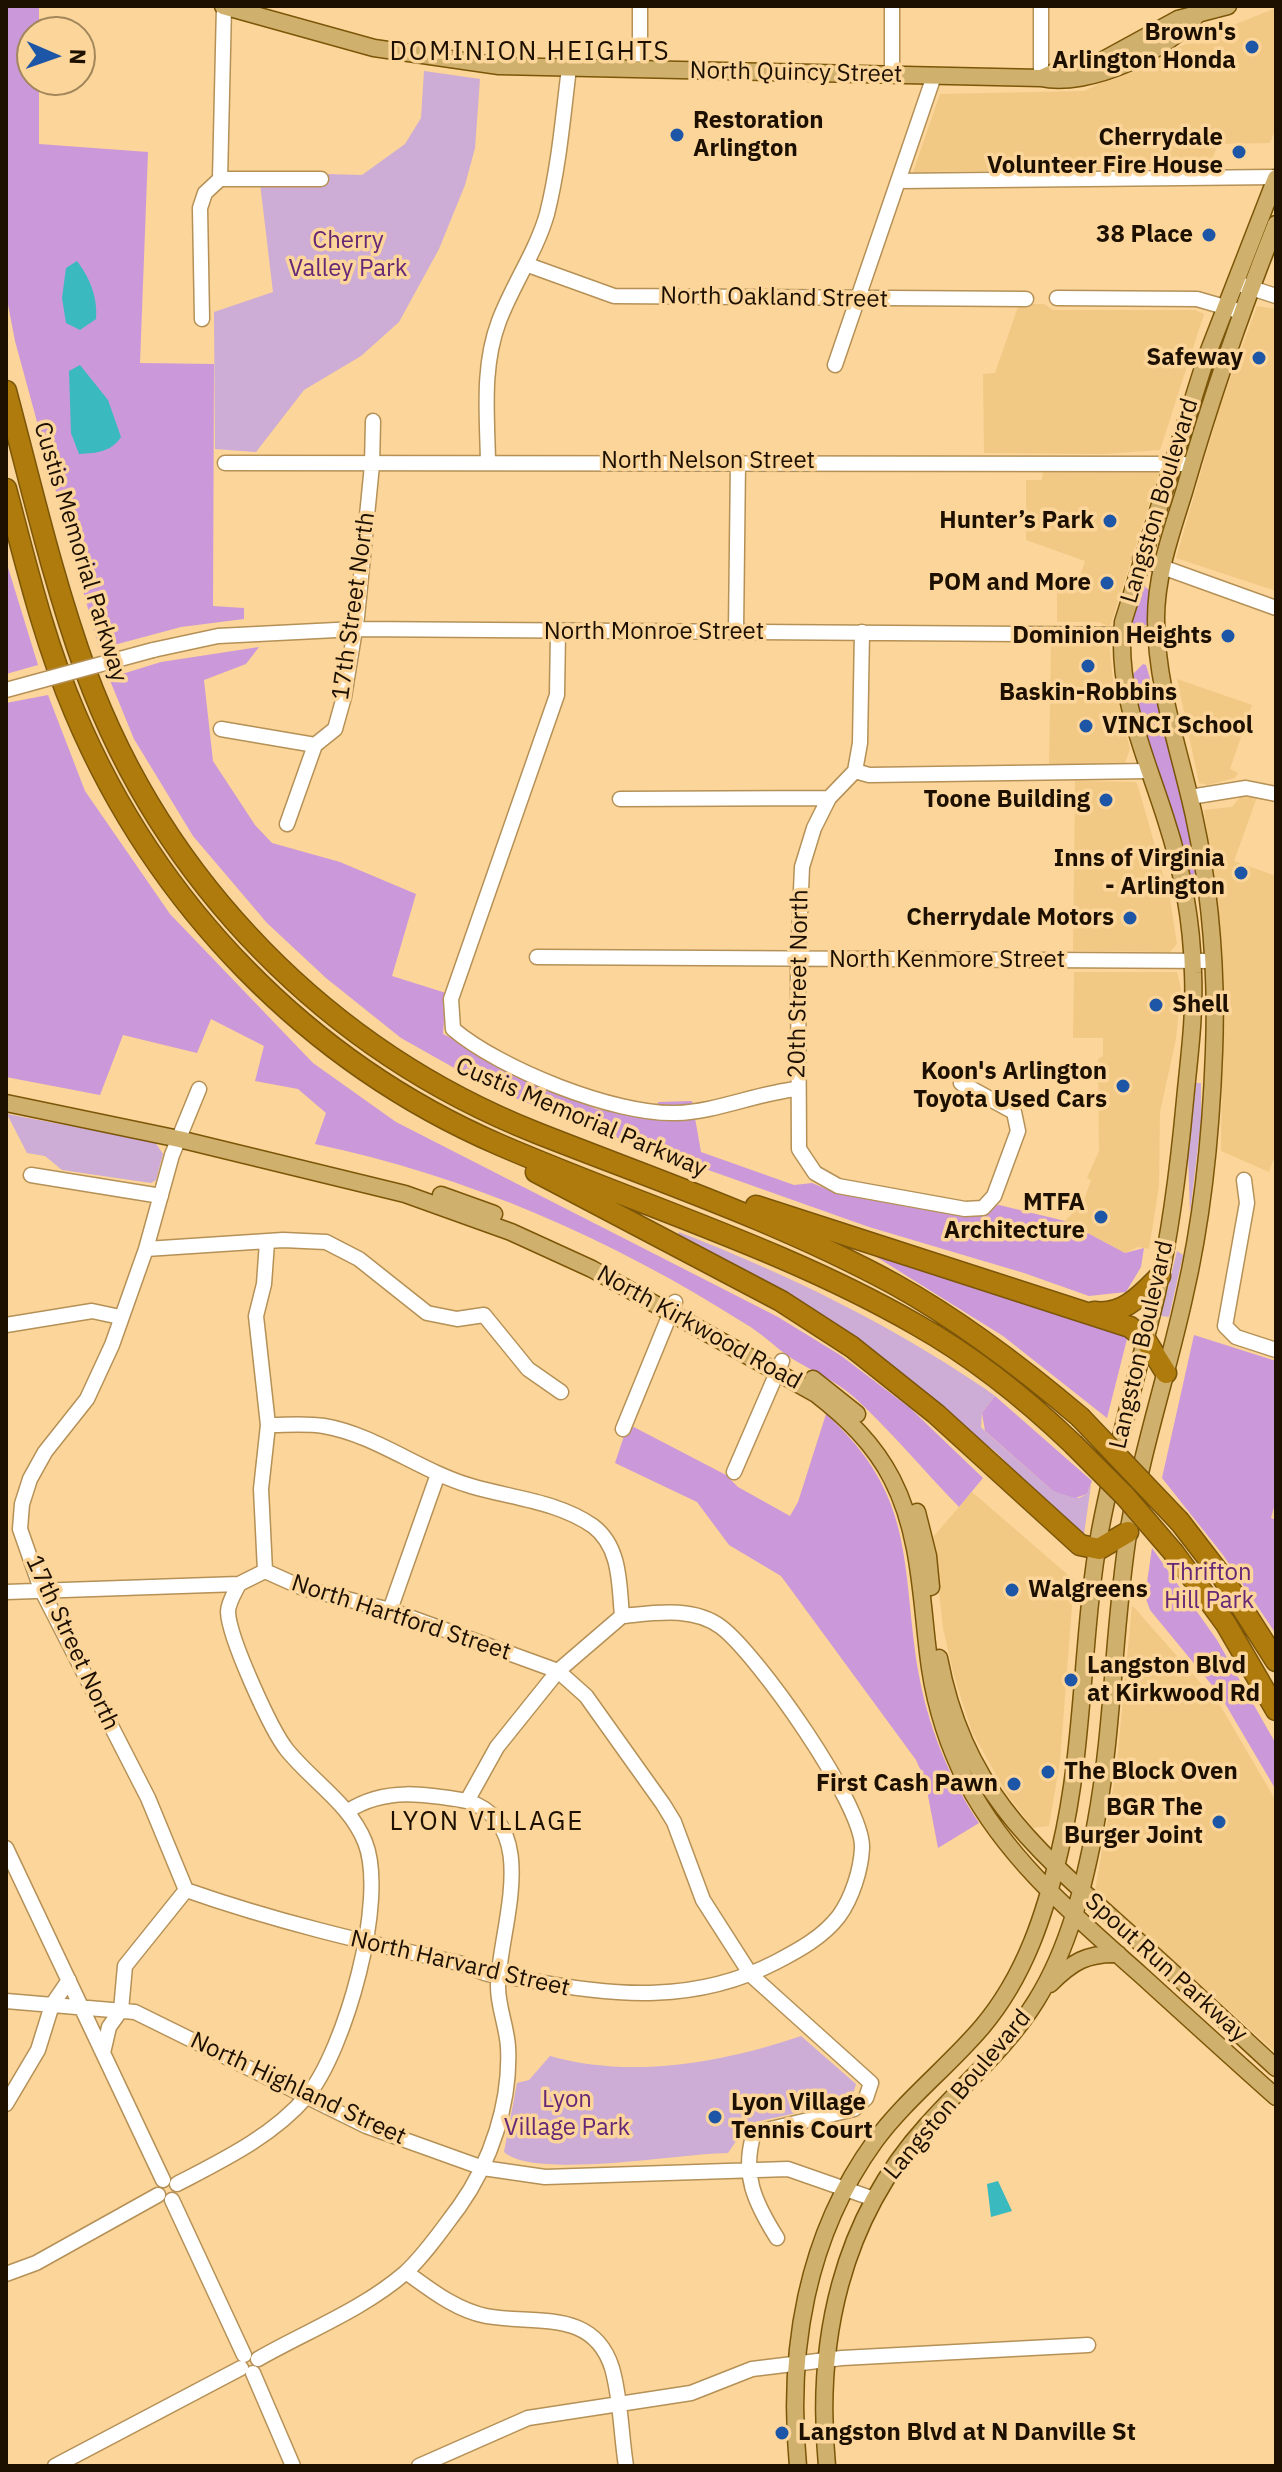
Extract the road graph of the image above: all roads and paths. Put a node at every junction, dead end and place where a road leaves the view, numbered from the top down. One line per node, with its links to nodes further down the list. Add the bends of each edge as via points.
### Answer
1 (224, 6): 7 (main road, North Quincy Street, via 374,48 473,64); 13 (street)
2 (640, 6): 8 (street)
3 (892, 6): 9 (street)
4 (1041, 6): 11 (street)
5 (1228, 6): 6 (main road, North Quincy Street)
6 (1196, 11): 11 (main road, North Quincy Street, via 1184,31 1096,76 1059,82)
7 (569, 68): 8 (main road, North Quincy Street); 17 (street, via 557,168)
8 (640, 69): 9 (main road, North Quincy Street)
9 (892, 75): 10 (main road, North Quincy Street)
10 (934, 76): 11 (main road, North Quincy Street); 15 (street)
11 (1041, 78)
12 (1276, 178): 15 (street); 18 (main road, Langston Boulevard)
13 (220, 179): 14 (street); 26 (street, via 205,193 200,208)
14 (321, 179)
15 (898, 181): 21 (street)
16 (1276, 224): 19 (main road, Langston Boulevard)
17 (528, 265): 21 (street, North Oakland Street, via 614,296); 30 (street, via 498,324 486,369)
18 (1234, 282): 19 (street); 24 (main road, Langston Boulevard)
19 (1251, 288): 20 (street); 25 (main road, Langston Boulevard)
20 (1276, 296)
21 (858, 298): 23 (street, North Oakland Street); 27 (street)
22 (1057, 298): 24 (street, via 1188,298)
23 (1026, 299)
24 (1224, 306): 25 (street); 33 (main road, Langston Boulevard)
25 (1242, 312): 34 (main road, Langston Boulevard)
26 (202, 319)
27 (835, 365)
28 (6, 391): 67 (highway, Custis Memorial Parkway, via 93,691 152,810 202,883 276,965 361,1037 465,1101)
29 (373, 421): 35 (street, 17th Street North)
30 (488, 461): 31 (street, North Nelson Street); 35 (street, North Nelson Street)
31 (738, 461): 33 (street, North Nelson Street); 41 (street)
32 (225, 463): 35 (street, North Nelson Street)
33 (1173, 463): 34 (street, North Nelson Street); 37 (main road, Langston Boulevard)
34 (1192, 464): 38 (main road, Langston Boulevard)
35 (372, 465): 40 (street, 17th Street North)
36 (6, 489): 65 (highway, via 75,713 113,793 160,868 200,921 294,1016 364,1070)
37 (1140, 559): 38 (street); 44 (main road, Langston Boulevard)
38 (1162, 566): 39 (street); 45 (main road, Langston Boulevard)
39 (1276, 608)
40 (356, 629): 42 (street, North Monroe Street); 46 (street, North Monroe Street, bridge, via 218,636); 48 (street, 17th Street North, via 335,729)
41 (736, 631): 42 (street, North Monroe Street); 43 (street, North Monroe Street)
42 (558, 632): 62 (street, via 557,695 457,983 450,1010 453,1029 558,1086 605,1104 678,1113)
43 (862, 632): 44 (street, North Monroe Street); 49 (street)
44 (1122, 634): 45 (street, North Monroe Street); 50 (main road, Langston Boulevard, via 1125,695)
45 (1157, 635): 52 (main road, Langston Boulevard)
46 (6, 690)
47 (221, 729): 48 (street)
48 (315, 745): 55 (street, 17th Street North)
49 (855, 771): 50 (street); 53 (street, 20th Street North)
50 (1149, 771): 58 (main road, Langston Boulevard, via 1179,870)
51 (1276, 794): 52 (street, via 1246,788)
52 (1190, 797): 59 (main road, Langston Boulevard, via 1203,856)
53 (829, 798): 54 (street); 57 (street, 20th Street North, via 802,867)
54 (620, 799)
55 (287, 824)
56 (537, 957): 57 (street, North Kenmore Street)
57 (798, 960): 58 (street, North Kenmore Street); 62 (street, 20th Street North)
58 (1193, 961): 59 (street, North Kenmore Street); 71 (main road, Langston Boulevard, via 1190,1047)
59 (1214, 961): 74 (main road, Langston Boulevard, via 1210,1134)
60 (961, 1083): 62 (street, 20th Street North, via 1014,1112 1019,1120 994,1196 983,1208 838,1186 815,1173 799,1149)
61 (199, 1089): 66 (street, 17th Street North)
62 (797, 1089)
63 (6, 1094): 66 (main road, North Kirkwood Road)
64 (6, 1103): 66 (main road, North Kirkwood Road)
65 (439, 1116): 90 (highway, via 483,1149 630,1221 828,1330 936,1414 1077,1543); 99 (highway, bridge, via 861,1294 976,1364 1073,1444 1174,1553 1226,1624)
66 (181, 1135): 70 (street, 17th Street North); 76 (main road, North Kirkwood Road, via 405,1194 511,1232)
67 (599, 1157): 77 (highway, via 662,1171); 97 (highway, Custis Memorial Parkway, bridge, via 774,1226 894,1284 1006,1356 1080,1417 1180,1522)
68 (31, 1175): 70 (street)
69 (1244, 1180): 81 (street, via 1247,1203 1225,1326 1236,1337)
70 (161, 1196): 73 (street, 17th Street North)
71 (1167, 1239): 74 (main road); 75 (main road, Langston Boulevard)
72 (267, 1242): 73 (street); 84 (street, via 326,1242 359,1259 427,1313 457,1319 484,1315 528,1369); 85 (street, via 256,1316)
73 (146, 1249): 78 (street, 17th Street North)
74 (1194, 1254): 83 (main road, Langston Boulevard)
75 (1160, 1276): 77 (highway, via 1119,1310); 80 (main road, Langston Boulevard)
76 (673, 1307): 82 (main road, North Kirkwood Road); 86 (street)
77 (1078, 1310): 80 (highway, via 1130,1327)
78 (120, 1317): 79 (street, via 92,1311); 93 (street, 17th Street North, via 87,1399 45,1452 22,1504 20,1529)
79 (6, 1325)
80 (1145, 1339): 83 (highway); 90 (main road, Langston Boulevard)
81 (1276, 1350)
82 (780, 1366): 87 (street); 103 (main road, North Kirkwood Road, via 836,1395 885,1447 903,1478 923,1533 939,1660 959,1727 1002,1807); 105 (main road, North Kirkwood Road, via 848,1419 892,1478 912,1535 933,1682 951,1747 998,1832)
83 (1166, 1373): 89 (main road, Langston Boulevard)
84 (561, 1392)
85 (268, 1425): 88 (street, via 324,1426 377,1443); 91 (street, via 261,1489)
86 (623, 1429)
87 (734, 1472)
88 (438, 1474): 95 (street); 96 (street, via 551,1507 593,1527 612,1548)
89 (1128, 1532): 90 (highway); 106 (main road, Langston Boulevard, via 1102,1785)
90 (1097, 1549): 103 (main road, Langston Boulevard, via 1072,1789)
91 (265, 1571): 92 (street, North Hartford Street); 95 (street, North Hartford Street, via 303,1588)
92 (239, 1584): 93 (street, North Hartford Street); 101 (street, via 228,1609 234,1640 284,1746)
93 (41, 1589): 94 (street, North Hartford Street); 104 (street, 17th Street North, via 148,1798)
94 (6, 1592)
95 (390, 1610): 98 (street, North Hartford Street)
96 (622, 1616): 98 (street); 110 (street, North Harvard Street, via 691,1614 720,1626 756,1662 848,1798 862,1847 853,1889 839,1916 806,1947)
97 (1276, 1661)
98 (558, 1671): 100 (street, via 497,1747); 110 (street, via 586,1696 663,1804 703,1900)
99 (1276, 1710)
100 (467, 1801): 101 (street, via 389,1794); 111 (street, via 491,1813 505,1834 512,1869)
101 (348, 1811): 108 (street, via 366,1844 372,1900)
102 (6, 1848): 112 (street)
103 (1056, 1868): 105 (main road, Langston Boulevard); 106 (main road, Spout Run Parkway)
104 (186, 1890): 108 (street, North Harvard Street); 117 (street, via 125,1966)
105 (1050, 1890): 107 (main road, North Kirkwood Road); 126 (main road, Langston Boulevard, via 1027,1955 995,2011 890,2123)
106 (1081, 1890): 107 (main road, Langston Boulevard); 119 (main road, Spout Run Parkway)
107 (1074, 1913): 109 (main road, Spout Run Parkway); 113 (main road, Langston Boulevard)
108 (366, 1943): 111 (street, North Harvard Street); 120 (street, via 345,2020)
109 (1118, 1954): 113 (main road, via 1078,1959); 121 (main road, Spout Run Parkway)
110 (751, 1975): 111 (street, North Harvard Street, via 679,1992 630,1995); 124 (street, via 871,2083 866,2098 854,2109 754,2133)
111 (499, 1976): 123 (street, via 508,2074)
112 (69, 1980): 115 (street); 116 (street)
113 (1041, 1993): 127 (main road, Langston Boulevard, via 1007,2040 905,2151)
114 (6, 2001): 115 (street, North Highland Street)
115 (52, 2005): 116 (street, North Highland Street); 122 (street, via 38,2050)
116 (82, 2007): 117 (street, North Highland Street); 118 (street)
117 (121, 2010): 118 (street, via 109,2027); 120 (street, North Highland Street, via 153,2020)
118 (103, 2053): 125 (street)
119 (1276, 2068)
120 (306, 2097): 123 (street, North Highland Street, via 366,2126); 125 (street, via 269,2132)
121 (1276, 2097)
122 (6, 2104)
123 (483, 2168): 124 (street, North Highland Street, via 545,2177); 129 (street)
124 (748, 2169): 126 (street, North Highland Street, via 801,2171); 128 (street, via 750,2188)
125 (167, 2190): 130 (street, via 36,2263); 134 (street)
126 (845, 2192): 127 (street, North Highland Street); 133 (main road, Langston Boulevard, via 813,2270)
127 (874, 2199): 132 (main road, Langston Boulevard, via 841,2276)
128 (777, 2238)
129 (406, 2272): 134 (street); 135 (street, via 463,2309 486,2316 558,2320 586,2330 612,2369)
130 (6, 2274)
131 (1088, 2345): 132 (street)
132 (825, 2360): 133 (street); 142 (main road, Langston Boulevard)
133 (794, 2363): 135 (street, via 752,2369 691,2393); 141 (main road, Langston Boulevard)
134 (249, 2364): 137 (street); 138 (street)
135 (617, 2406): 136 (street, via 528,2418); 140 (street)
136 (452, 2460): 139 (street)
137 (55, 2466)
138 (293, 2466)
139 (419, 2466)
140 (626, 2466)
141 (798, 2466)
142 (827, 2466)

